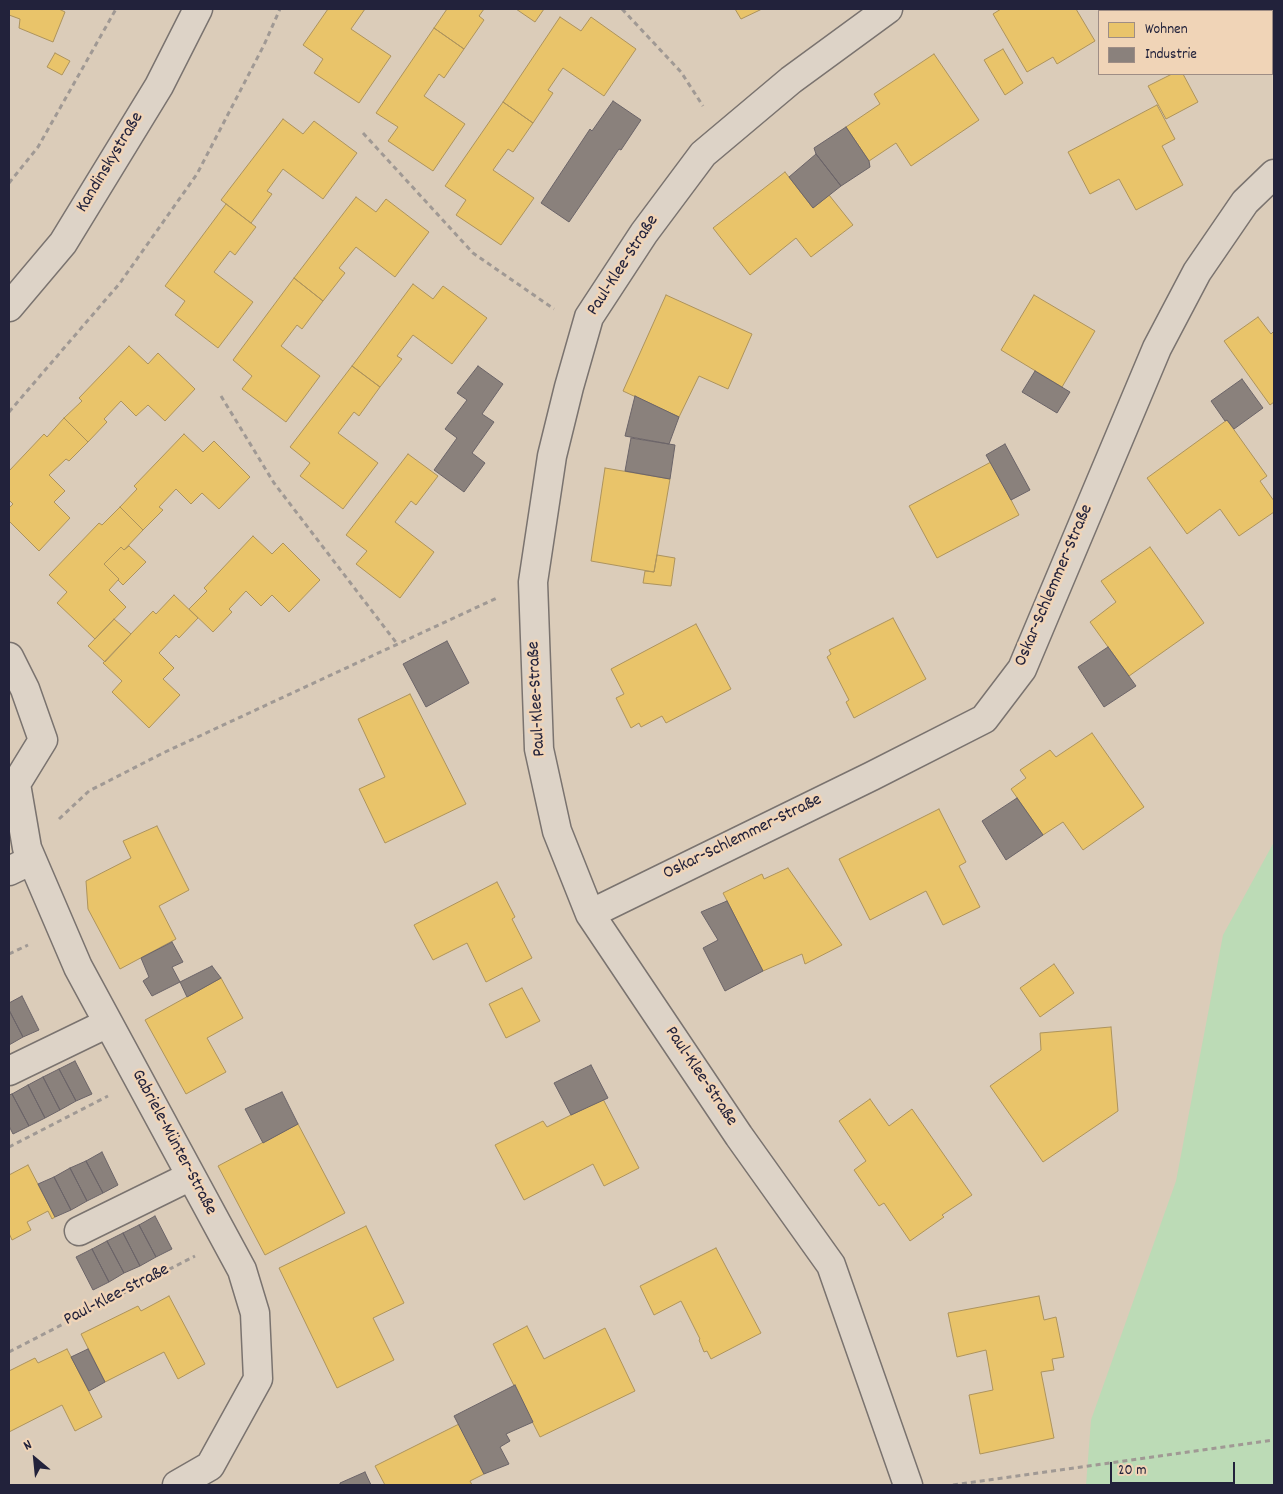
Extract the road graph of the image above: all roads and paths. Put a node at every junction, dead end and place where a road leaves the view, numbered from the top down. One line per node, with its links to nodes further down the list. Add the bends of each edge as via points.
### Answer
1 (116, 9): 9 (path, via 38,147)
2 (198, 9): 10 (street, Kandinskystraße, via 158,86 63,243)
3 (280, 9): 13 (path, via 197,174 120,283)
4 (622, 9): 7 (path, via 681,72)
5 (888, 9): 7 (street, Paul-Klee-Straße, via 791,80)
6 (363, 133): 11 (path, via 473,253)
7 (723, 137): 11 (street, Paul-Klee-Straße, via 703,154 644,233 589,317)
8 (1274, 174): 19 (street, Oskar-Schlemmer-Straße, via 1245,202 1197,272 1157,348 1022,669 984,719)
9 (9, 183)
10 (9, 307)
11 (585, 331): 14 (street, Paul-Klee-Straße, via 552,456)
12 (221, 396): 15 (path, via 274,483)
13 (9, 412)
14 (533, 582): 15 (path); 19 (street, Paul-Klee-Straße, via 538,749 557,831)
15 (398, 644): 17 (path)
16 (9, 657): 18 (street, Gabriele-Münter-Straße, via 25,689 43,740 16,784 27,848)
17 (89, 791)
18 (21, 866): 22 (street, Gabriele-Münter-Straße)
19 (590, 914): 32 (street, Paul-Klee-Straße, via 739,1136 831,1265)
20 (31, 943): 21 (path)
21 (9, 954)
22 (108, 1023): 23 (street); 24 (street, Gabriele-Münter-Straße)
23 (9, 1071)
24 (139, 1080): 25 (path); 26 (street, Gabriele-Münter-Straße)
25 (9, 1147)
26 (191, 1176): 27 (street); 28 (street, Gabriele-Münter-Straße)
27 (79, 1231)
28 (225, 1239): 29 (path, Paul-Klee-Straße); 31 (street, Gabriele-Münter-Straße, via 242,1270 256,1313 258,1379 210,1466)
29 (9, 1352)
30 (1274, 1440): 33 (path)
31 (177, 1485)
32 (908, 1485)
33 (953, 1485)

